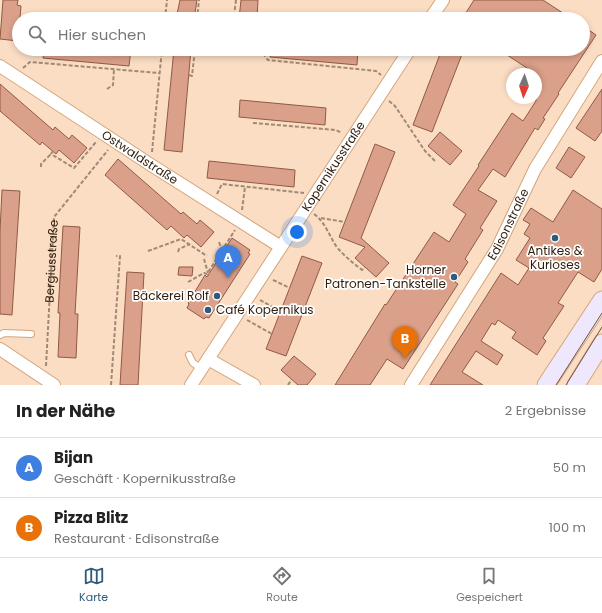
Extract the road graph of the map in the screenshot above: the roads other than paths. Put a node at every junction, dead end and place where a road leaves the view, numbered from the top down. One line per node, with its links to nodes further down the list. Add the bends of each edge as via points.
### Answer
1 (443, 0): 2 (street)
2 (435, 12)
3 (405, 56): 6 (street, Kopernikusstraße)
4 (602, 61): 18 (street, Edisonstraße, via 534,169 497,249)
5 (0, 66): 6 (street, Ostwaldstraße, via 212,205)
6 (281, 247): 13 (street, Kopernikusstraße)
7 (602, 300): 19 (main road)
8 (31, 334): 9 (lane)
9 (0, 335)
10 (602, 343): 16 (main road)
11 (0, 349): 14 (street)
12 (189, 355): 13 (lane, via 193,363)
13 (205, 364): 15 (street); 17 (street, Kopernikusstraße)
14 (50, 382)
15 (246, 383)
16 (579, 384)
17 (191, 385)
18 (410, 385)
19 (546, 385)

